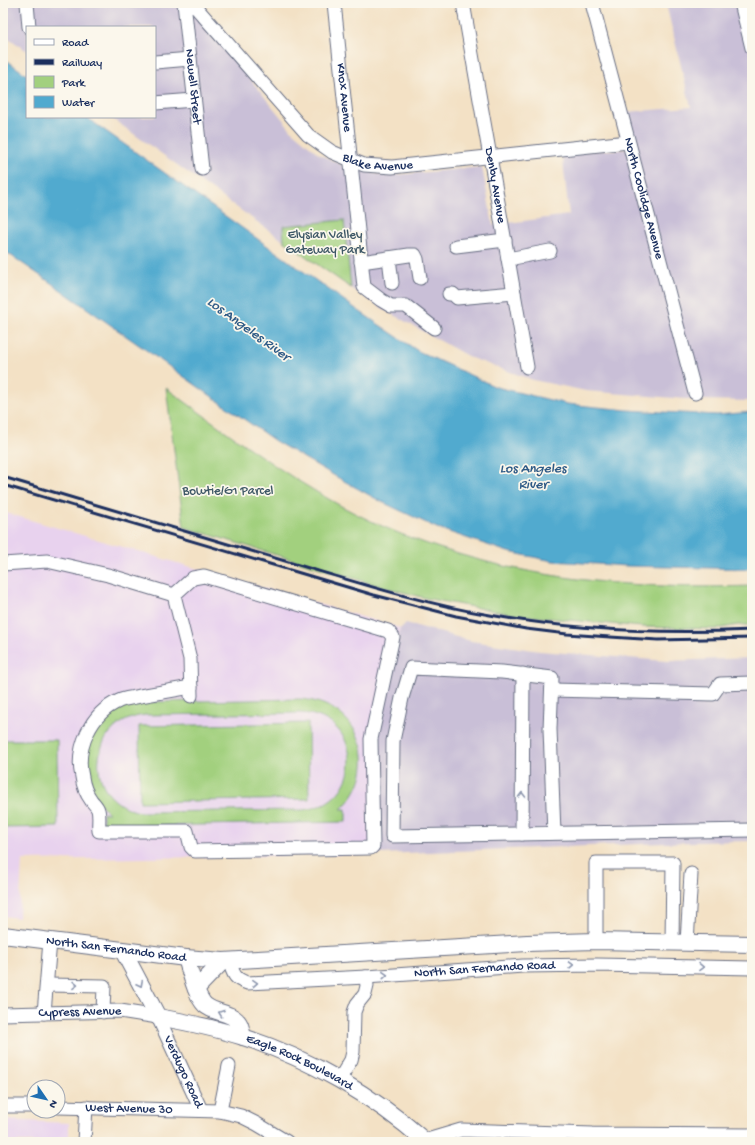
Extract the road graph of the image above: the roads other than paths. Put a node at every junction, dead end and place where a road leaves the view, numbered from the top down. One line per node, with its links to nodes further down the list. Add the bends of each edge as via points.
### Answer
1 (27, 3): 8 (street)
2 (184, 3): 10 (street, Newell Street)
3 (192, 3): 16 (street, Blake Avenue, via 308,135 332,152)
4 (334, 3): 16 (street, Knox Avenue)
5 (463, 3): 15 (street, Denby Avenue)
6 (592, 3): 14 (street, North Coolidge Avenue)
7 (741, 3): 9 (street)
8 (29, 26)
9 (752, 47)
10 (190, 59): 11 (street); 12 (street, Newell Street)
11 (156, 62)
12 (194, 100): 13 (street); 17 (street, Newell Street)
13 (156, 103)
14 (628, 142): 15 (street, Blake Avenue); 30 (street, North Coolidge Avenue)
15 (490, 157): 16 (street, Blake Avenue, via 392,167 364,165); 18 (street, Denby Avenue)
16 (351, 160): 23 (street, Knox Avenue)
17 (202, 169)
18 (505, 240): 19 (street); 22 (street, Denby Avenue)
19 (456, 246)
20 (550, 251): 22 (street)
21 (389, 258): 23 (street); 24 (street, via 415,255); 25 (street)
22 (508, 259): 26 (street, Denby Avenue)
23 (361, 262): 28 (street, Knox Avenue, via 364,287 391,306 406,306)
24 (420, 278)
25 (392, 283)
26 (514, 293): 27 (street, via 457,298); 29 (street, Denby Avenue)
27 (449, 294)
28 (434, 328)
29 (527, 367)
30 (695, 393)
31 (3, 564): 32 (street, via 48,561 108,575)
32 (174, 595): 32 (street, via 193,578 204,576 388,631 393,637 372,739 371,848 195,851 191,847 187,831 99,831 98,809 85,790 80,770 82,749 87,734 98,716 120,700 191,691 190,659)
33 (523, 674): 35 (street, via 552,678); 38 (street, one-way to 33); 38 (street, via 411,668 393,741 392,836)
34 (752, 683): 35 (street, via 720,684 713,694)
35 (552, 690): 37 (street, via 550,729)
36 (752, 830): 37 (street)
37 (554, 833): 38 (street)
38 (522, 834)
39 (691, 874): 43 (street)
40 (3, 935): 41 (main road, North San Fernando Road)
41 (50, 941): 45 (main road, North San Fernando Road); 50 (street)
42 (596, 942): 43 (main road, North San Fernando Road); 43 (street, via 596,862 673,864); 47 (main road, North San Fernando Road, via 527,943)
43 (679, 943): 44 (main road, North San Fernando Road)
44 (752, 944)
45 (123, 950): 46 (main road, North San Fernando Road); 55 (main road, Verdugo Road, one-way to 55)
46 (186, 958): 47 (main road, North San Fernando Road); 51 (main road)
47 (226, 961): 49 (street, North San Fernando Road, one-way to 49, via 235,977 247,983); 51 (main road)
48 (752, 968): 49 (street, North San Fernando Road, one-way to 48, via 523,966)
49 (366, 977): 58 (street, via 365,994 354,1012 351,1060)
50 (47, 985): 52 (street, one-way to 52, via 104,986); 53 (street)
51 (196, 989): 56 (main road, one-way to 51, via 237,1020 205,1005)
52 (103, 1012): 53 (street, Cypress Avenue); 55 (street, Cypress Avenue)
53 (44, 1013): 54 (street, Cypress Avenue)
54 (3, 1014)
55 (158, 1017): 56 (main road, Eagle Rock Boulevard, via 193,1023); 63 (street, Verdugo Road)
56 (243, 1037): 58 (main road, Eagle Rock Boulevard, via 305,1062)
57 (229, 1066): 64 (street)
58 (339, 1080): 66 (main road, Eagle Rock Boulevard, via 384,1109)
59 (3, 1106): 60 (street)
60 (26, 1106)
61 (66, 1107): 62 (street, West Avenue 30)
62 (86, 1107): 63 (street, West Avenue 30); 67 (street)
63 (201, 1110): 64 (street, Verdugo Road)
64 (220, 1111): 68 (street, Verdugo Road, via 241,1116)
65 (752, 1135): 66 (street, via 461,1130)
66 (425, 1141)
67 (84, 1142)
68 (286, 1142)

